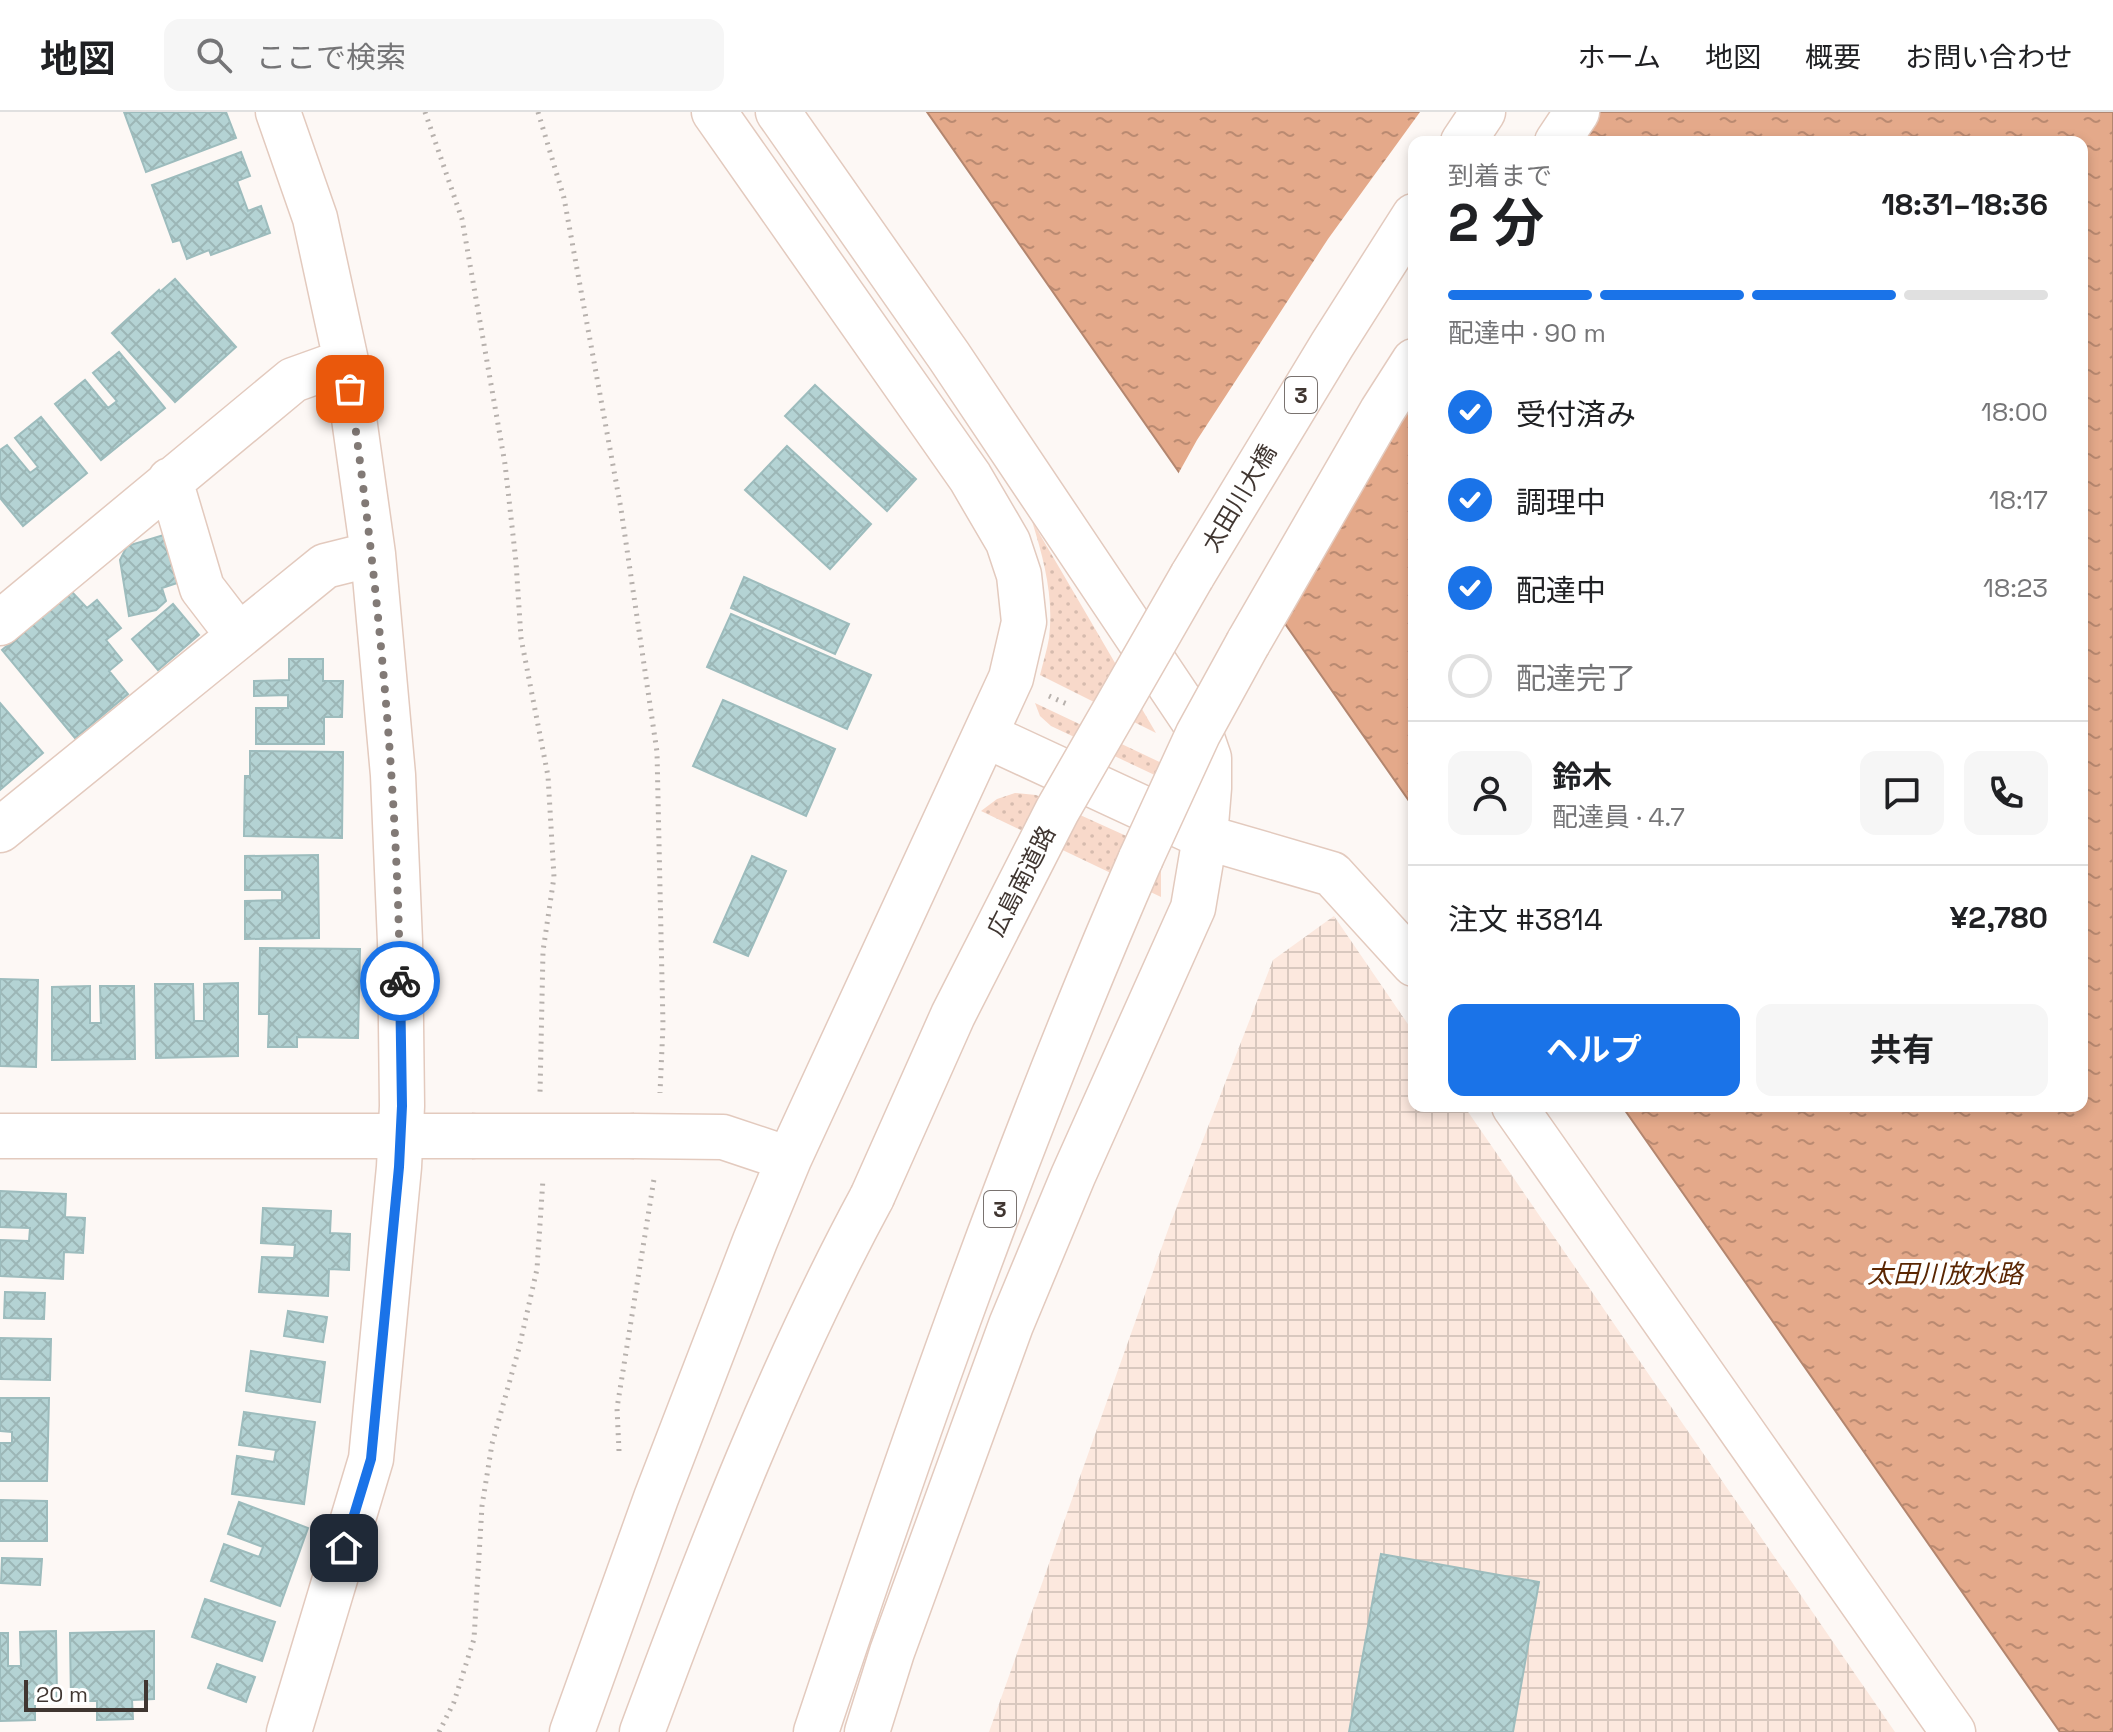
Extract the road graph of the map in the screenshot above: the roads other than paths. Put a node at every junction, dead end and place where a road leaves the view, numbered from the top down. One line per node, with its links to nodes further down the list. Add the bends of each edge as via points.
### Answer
1 (278, 112): 9 (main road, via 315,218)
2 (714, 112): 16 (main road, via 970,477 1008,542 1019,575 1024,622 1011,678)
3 (778, 112): 18 (main road, via 1199,729 1209,758)
4 (1483, 112): 6 (main road)
5 (1577, 112): 7 (main road)
6 (1467, 136)
7 (1561, 136)
8 (1408, 225): 13 (main road, 太田川大橋 / 3)
9 (346, 361): 11 (main road, via 293,380); 12 (main road)
10 (1408, 370): 27 (main road, 3, bridge, via 1198,734 1093,967)
11 (170, 480): 14 (main road); 15 (main road, via 202,588)
12 (373, 554): 15 (main road, via 325,566); 22 (main road, via 393,775)
13 (1192, 576): 26 (main road, 広島南道路 / 3, bridge, via 1057,811 953,1015 722,1518)
14 (0, 623)
15 (238, 635): 17 (main road)
16 (985, 735): 18 (main road); 23 (main road)
17 (0, 830)
18 (1205, 837): 19 (main road, via 1332,874); 28 (main road, via 1193,908 1011,1325)
19 (1408, 957)
20 (1518, 1112): 29 (main road)
21 (0, 1136): 22 (main road)
22 (401, 1137): 23 (main road, bridge, via 723,1137); 24 (main road, via 371,1459)
23 (789, 1159): 25 (main road, via 656,1498)
24 (289, 1732)
25 (572, 1732)
26 (642, 1732)
27 (816, 1732)
28 (867, 1732)
29 (1953, 1732)

